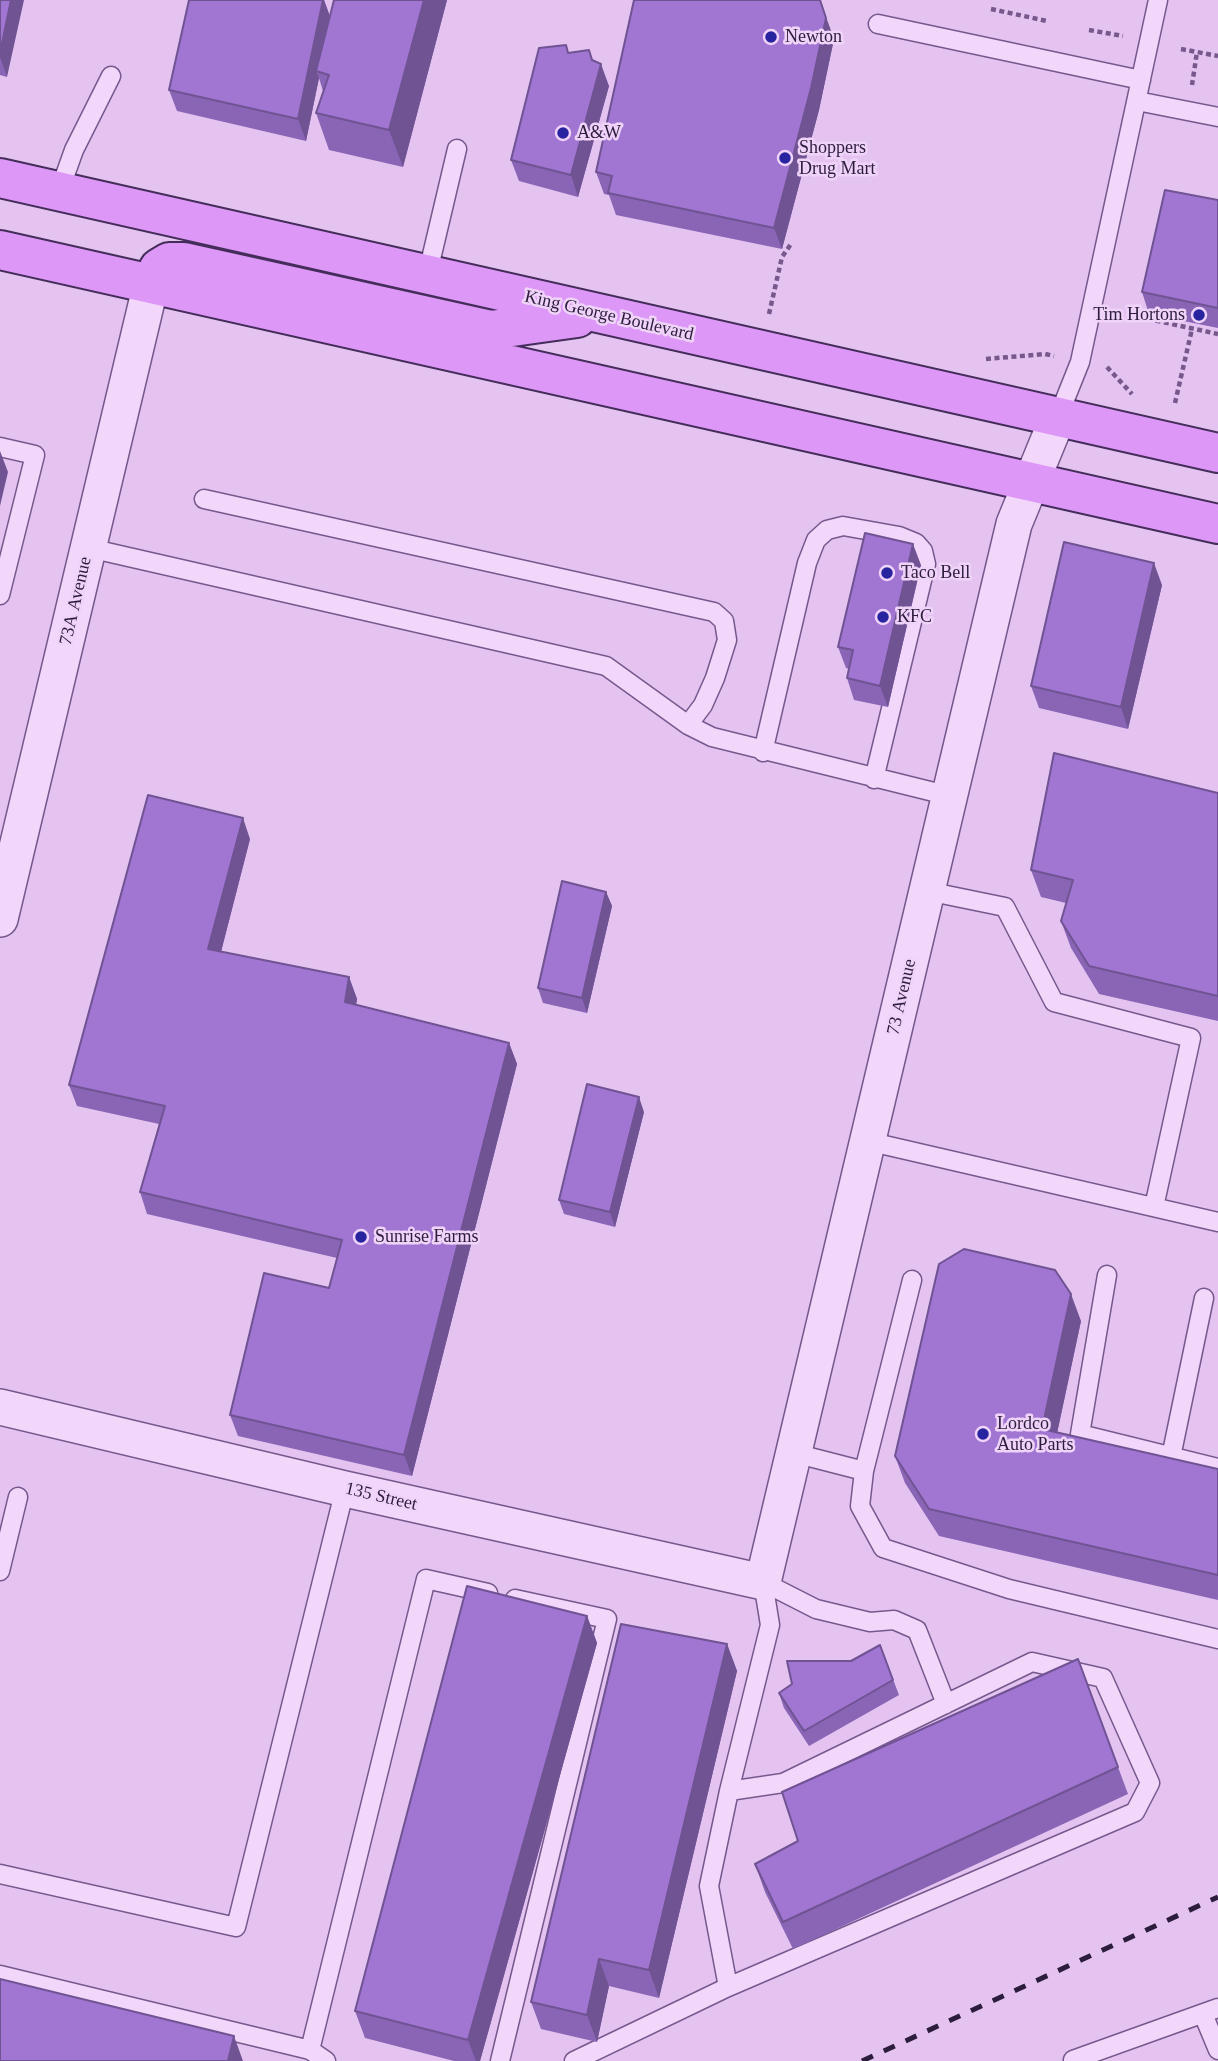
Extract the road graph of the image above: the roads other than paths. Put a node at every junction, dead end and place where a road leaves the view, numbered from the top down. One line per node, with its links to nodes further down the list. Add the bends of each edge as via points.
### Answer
1 (1158, 0): 4 (lane)
2 (878, 24): 4 (lane)
3 (111, 76): 9 (lane)
4 (1141, 80): 5 (lane)
5 (1137, 101): 6 (lane); 14 (lane, via 1082,354)
6 (1218, 117)
7 (457, 149): 11 (lane)
8 (0, 178): 9 (main road, King George Boulevard)
9 (59, 192): 11 (main road, King George Boulevard)
10 (0, 250): 12 (main road)
11 (427, 276): 13 (main road, King George Boulevard)
12 (151, 284): 13 (main road, via 159,268 169,262 184,262 491,330); 17 (main road); 20 (street, 73A Avenue)
13 (601, 314): 14 (main road, King George Boulevard)
14 (1058, 417): 16 (main road, King George Boulevard); 17 (street, 73 Avenue)
15 (0, 447): 21 (lane, via 35,455)
16 (1218, 453)
17 (1032, 481): 19 (main road); 26 (street, 73 Avenue, via 1014,524)
18 (204, 499): 23 (lane, via 714,612 724,621 727,640 703,705)
19 (1218, 524)
20 (89, 548): 23 (lane, via 606,666); 28 (street, 73A Avenue)
21 (6, 549): 22 (lane)
22 (0, 595)
23 (688, 725): 24 (lane)
24 (763, 752): 25 (lane); 25 (lane, via 816,540 827,530 844,526 899,536 916,543 926,564)
25 (874, 779): 26 (lane)
26 (950, 796): 27 (street, 73 Avenue)
27 (927, 891): 29 (street, 73 Avenue); 30 (lane, via 1005,907 1054,1002 1191,1038)
28 (0, 919)
29 (867, 1141): 30 (lane); 36 (street, 73 Avenue)
30 (1154, 1207): 31 (lane)
31 (1218, 1222)
32 (1107, 1275): 37 (lane, via 1080,1434)
33 (912, 1280): 39 (lane)
34 (1203, 1298): 37 (lane)
35 (0, 1407): 40 (street, 135 Street)
36 (794, 1453): 39 (lane); 43 (street, 73 Avenue)
37 (1171, 1457): 38 (lane)
38 (1218, 1468)
39 (864, 1471): 44 (lane, via 860,1506 883,1548 1009,1589)
40 (345, 1489): 43 (street, 135 Street); 47 (lane, via 236,1927)
41 (18, 1497): 42 (lane)
42 (0, 1571)
43 (763, 1582): 45 (lane, via 816,1609 870,1622 894,1620 917,1630); 46 (lane, via 770,1625)
44 (1218, 1639)
45 (946, 1704): 46 (lane, via 783,1783); 49 (lane, via 1032,1661 1104,1678 1150,1783 1135,1812)
46 (729, 1791): 49 (lane, via 709,1886)
47 (0, 1874)
48 (0, 1975): 51 (lane)
49 (728, 1987): 56 (lane)
50 (1211, 2011): 52 (lane); 53 (lane)
51 (310, 2049): 54 (lane); 55 (lane, via 426,1579 607,1619)
52 (1218, 2050)
53 (1073, 2060)
54 (326, 2061)
55 (500, 2061)
56 (574, 2061)

